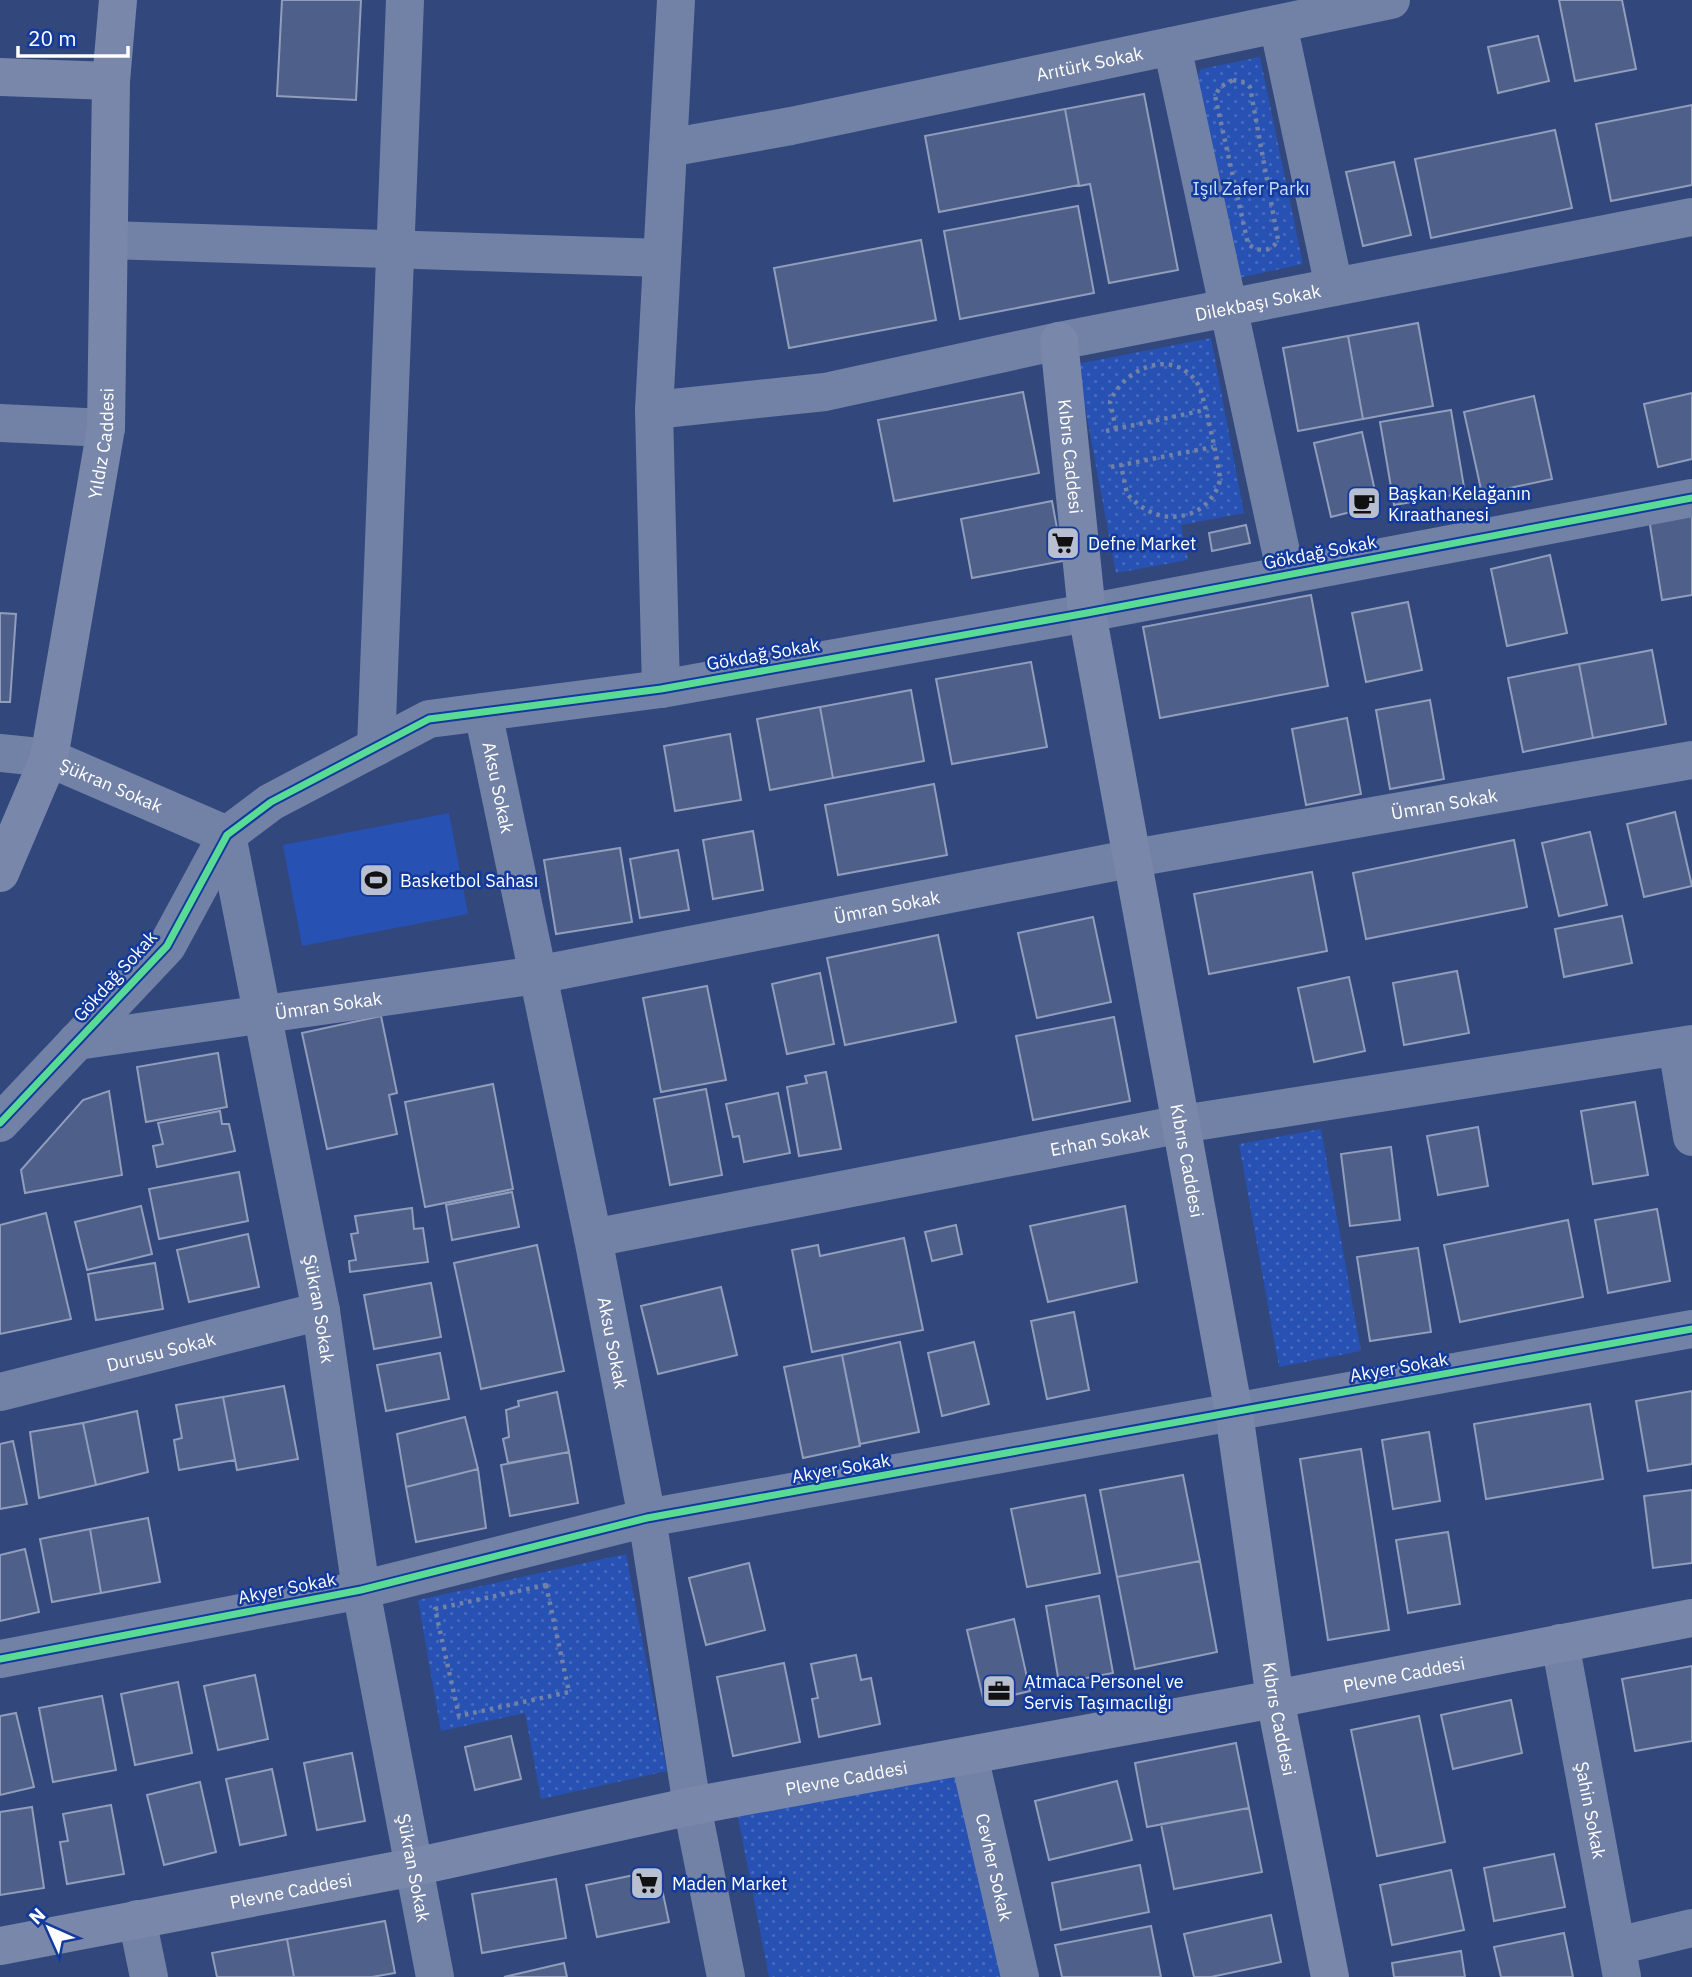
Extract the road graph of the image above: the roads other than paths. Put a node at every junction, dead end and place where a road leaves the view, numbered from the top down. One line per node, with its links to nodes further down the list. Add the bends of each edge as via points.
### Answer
1 (118, 0): 9 (street, Yıldız Caddesi)
2 (405, 0): 13 (street)
3 (676, 0): 10 (street)
4 (1391, 0): 5 (street, Arıtürk Sokak)
5 (1318, 7): 6 (street, Arıtürk Sokak)
6 (1278, 24): 7 (street, Arıtürk Sokak); 15 (street)
7 (1172, 46): 10 (street, Arıtürk Sokak); 16 (street)
8 (0, 77): 9 (street)
9 (111, 81): 12 (street, Yıldız Caddesi)
10 (668, 148): 14 (street)
11 (1692, 217): 15 (street, Dilekbaşı Sokak)
12 (108, 240): 13 (street); 20 (street, Yıldız Caddesi)
13 (395, 249): 14 (street); 26 (street)
14 (662, 258): 18 (street)
15 (1334, 287): 16 (street, Dilekbaşı Sokak)
16 (1228, 309): 17 (street, Dilekbaşı Sokak); 22 (street)
17 (1059, 341): 18 (street, Dilekbaşı Sokak, via 825,392); 23 (street, Kıbrıs Caddesi)
18 (654, 410): 24 (street)
19 (0, 424): 20 (street)
20 (106, 428): 28 (street, Yıldız Caddesi)
21 (1692, 498): 22 (street, Gökdağ Sokak)
22 (1286, 575): 23 (street, Gökdağ Sokak)
23 (1087, 613): 24 (street, Gökdağ Sokak); 31 (street, Kıbrıs Caddesi)
24 (661, 689): 25 (street, Gökdağ Sokak)
25 (483, 712): 26 (street, Gökdağ Sokak, via 429,719); 33 (street, Aksu Sokak)
26 (376, 747): 30 (street, Gökdağ Sokak, via 271,802)
27 (0, 753): 28 (street, Şükran Sokak)
28 (49, 758): 30 (street, Şükran Sokak); 32 (street, Yıldız Caddesi)
29 (1692, 760): 31 (street, Ümran Sokak)
30 (227, 835): 34 (street, Şükran Sokak); 35 (street, Gökdağ Sokak, via 167,946)
31 (1134, 858): 33 (street, Ümran Sokak); 38 (street, Kıbrıs Caddesi)
32 (0, 873)
33 (537, 975): 34 (street, Ümran Sokak); 40 (street, Aksu Sokak)
34 (265, 1012): 35 (street, Ümran Sokak); 41 (street, Şükran Sokak)
35 (77, 1041): 37 (street, Gökdağ Sokak)
36 (1685, 1046): 38 (street, Erhan Sokak); 39 (street)
37 (0, 1123)
38 (1182, 1124): 40 (street, Erhan Sokak); 44 (street, Kıbrıs Caddesi)
39 (1692, 1136)
40 (593, 1238): 45 (street, Aksu Sokak)
41 (321, 1311): 43 (street, Durusu Sokak); 46 (street, Şükran Sokak)
42 (1692, 1329): 44 (street, Akyer Sokak)
43 (0, 1392)
44 (1234, 1413): 45 (street, Akyer Sokak); 50 (street, Kıbrıs Caddesi)
45 (647, 1518): 46 (street, Akyer Sokak); 52 (street, Aksu Sokak)
46 (361, 1590): 49 (street, Akyer Sokak); 53 (street, Şükran Sokak)
47 (1692, 1618): 48 (street, Plevne Caddesi)
48 (1560, 1643): 50 (street, Plevne Caddesi); 57 (street, Şahin Sokak)
49 (0, 1659)
50 (1275, 1699): 51 (street, Plevne Caddesi); 62 (street, Kıbrıs Caddesi)
51 (969, 1756): 52 (street, Plevne Caddesi); 61 (street, Cevher Sokak)
52 (692, 1807): 53 (street, Plevne Caddesi); 60 (street, Aksu Sokak)
53 (414, 1867): 54 (street, Plevne Caddesi); 59 (street, Şükran Sokak)
54 (137, 1919): 56 (street, Plevne Caddesi); 58 (street)
55 (1692, 1928): 57 (street)
56 (0, 1945)
57 (1620, 1961)
58 (149, 1977)
59 (435, 1977)
60 (726, 1977)
61 (1020, 1977)
62 (1330, 1977)

